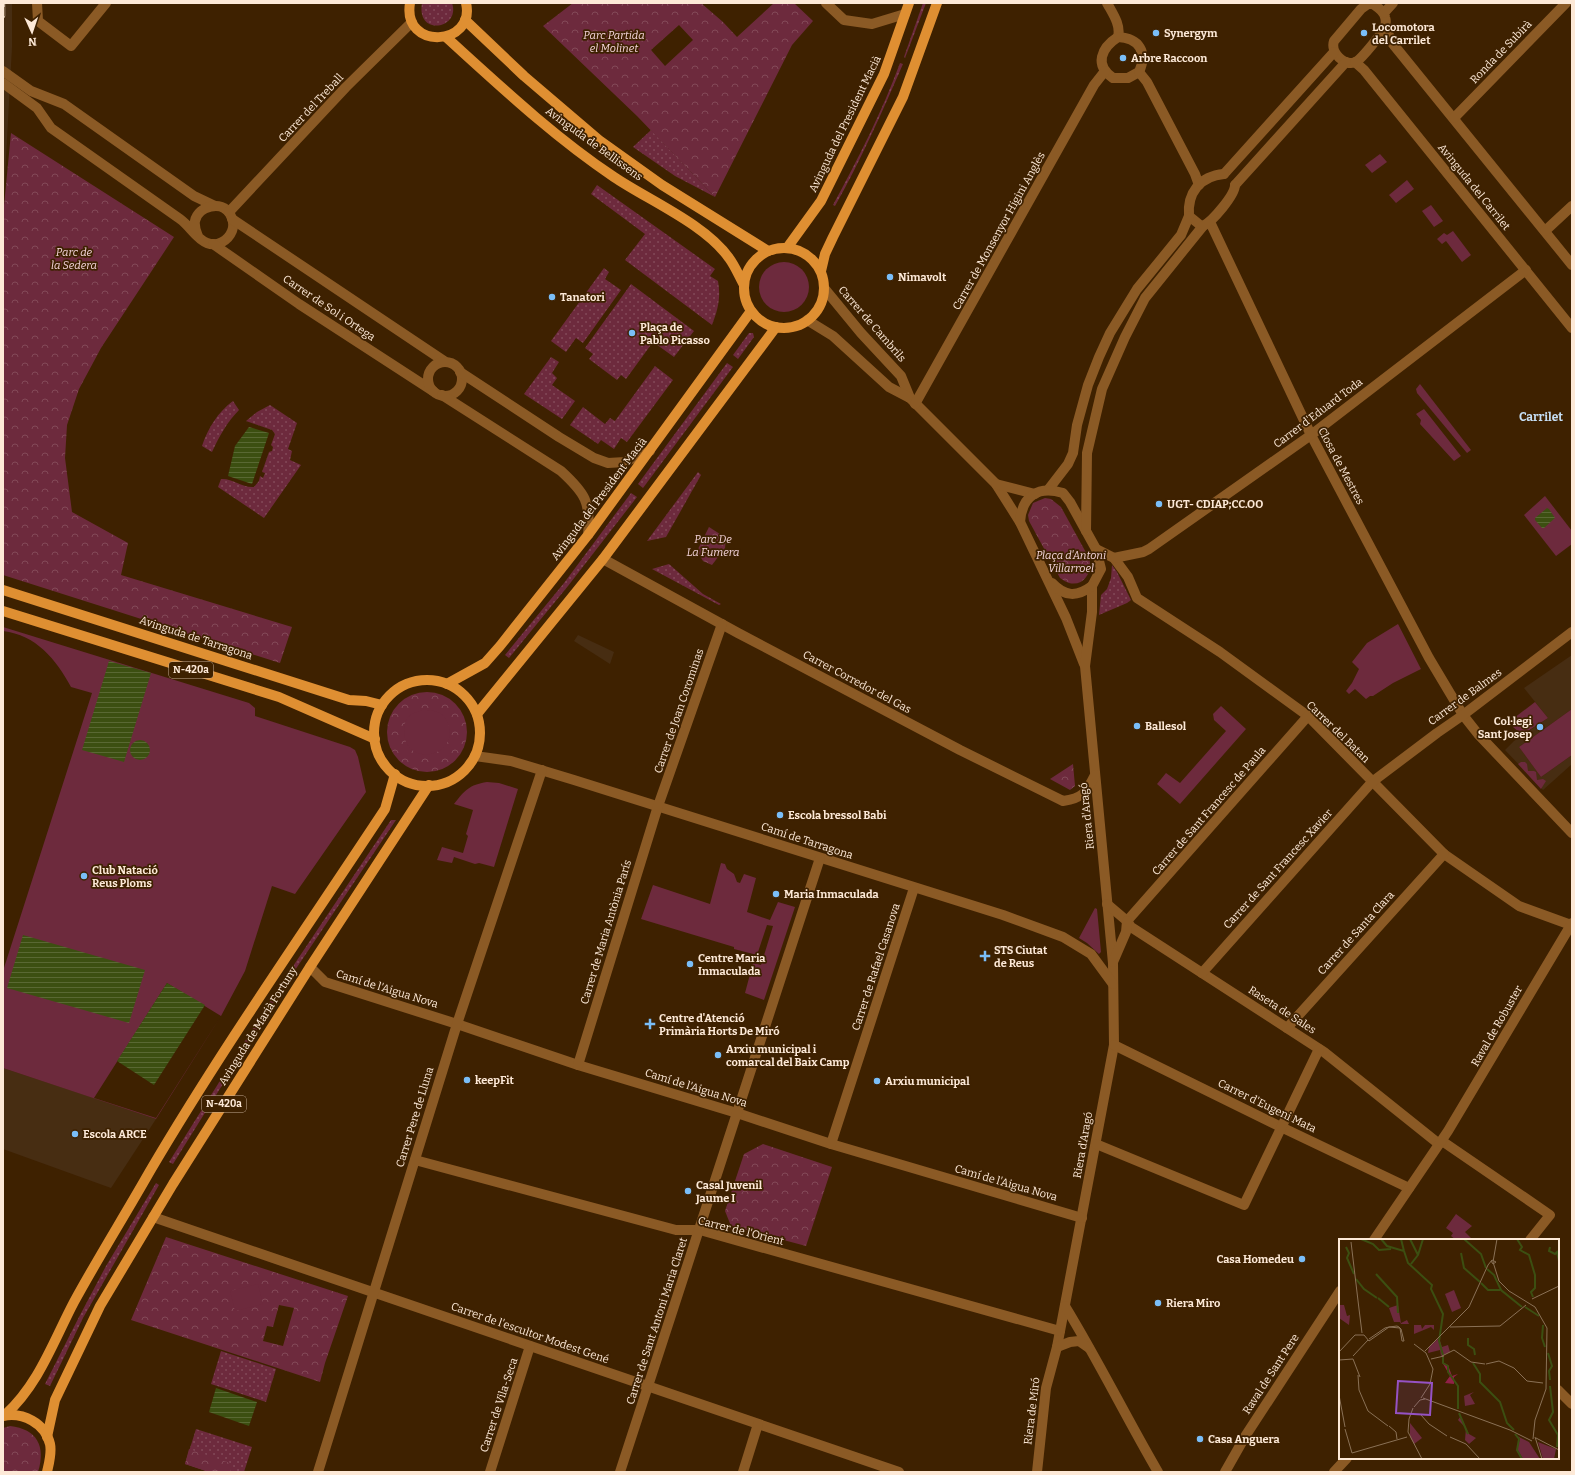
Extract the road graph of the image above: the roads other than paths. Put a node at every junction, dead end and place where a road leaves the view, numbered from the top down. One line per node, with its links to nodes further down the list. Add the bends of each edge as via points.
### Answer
1 (37, 3): 2 (street, via 38,21 71,46)
2 (106, 3)
3 (410, 3): 16 (main road, via 408,12)
4 (466, 3): 15 (main road)
5 (826, 3): 14 (street, via 844,20 872,24)
6 (909, 3): 14 (main road, Avinguda del President Macià)
7 (937, 3): 42 (main road, via 903,97 849,203 825,254)
8 (1108, 3): 19 (street, via 1117,22)
9 (1373, 3): 12 (street); 13 (street)
10 (1393, 3): 13 (street)
11 (1566, 3): 26 (street, Ronda de Subirà)
12 (1359, 6): 20 (street, via 1338,35 1333,46)
13 (1384, 13): 17 (street)
14 (905, 14): 38 (main road, Avinguda del President Macià, via 884,74 821,201)
15 (465, 20): 18 (main road, via 456,32); 39 (main road, Avinguda de Bellissens, via 524,76 600,140 662,184)
16 (412, 22): 18 (main road, via 424,35 434,38); 32 (street, Carrer del Treball, via 346,87)
17 (1385, 27): 21 (street, via 1364,54); 26 (street, via 1393,44)
18 (446, 37): 43 (main road, Avinguda de Bellissens, via 516,101 575,148 614,177 684,219 712,240 729,258)
19 (1118, 37): 23 (street, via 1111,41 1103,53 1101,60); 24 (street, via 1126,37 1140,46 1143,60)
20 (1334, 52): 21 (street, Avinguda del Carrilet); 27 (street)
21 (1351, 62): 29 (street); 41 (street, Avinguda del Carrilet, via 1364,70)
22 (3, 71): 30 (street, via 31,91 64,104 194,196)
23 (1105, 71): 24 (street, via 1113,78 1128,78); 52 (street, Carrer de Monsenyor Higini Anglès, via 1094,85)
24 (1140, 72): 28 (street)
25 (3, 83): 36 (street, via 37,108 51,128 182,221)
26 (1454, 118): 35 (street)
27 (1224, 174): 28 (street, via 1213,176); 29 (street)
28 (1199, 185): 33 (street, via 1189,200)
29 (1235, 185): 34 (street, via 1233,194)
30 (215, 206): 32 (street, via 226,209); 36 (street, via 201,210 197,215 194,226)
31 (1572, 206): 35 (street)
32 (230, 216): 37 (street, via 232,231 229,237 219,244); 49 (street, Carrer de Sol i Ortega)
33 (1189, 216): 34 (street, via 1200,225); 56 (street, via 1181,235 1137,289 1110,333 1088,385 1077,425 1073,453 1068,464)
34 (1206, 224): 53 (street, Closa de Mestres); 59 (street, via 1145,298 1102,389 1087,452)
35 (1545, 231): 40 (street)
36 (198, 236): 37 (street, via 202,241)
37 (213, 244): 51 (street, Carrer de Sol i Ortega, via 299,304)
38 (787, 248): 39 (main road); 42 (main road, via 804,253)
39 (768, 251): 43 (main road, via 758,256 751,264)
40 (1572, 265)
41 (1526, 270): 48 (street, Avinguda del Carrilet); 53 (street, Carrer d'Eduard Toda)
42 (821, 271): 44 (main road)
43 (744, 284): 45 (main road, via 745,298)
44 (824, 288): 46 (main road, via 820,306); 52 (street, Carrer de Cambrils, via 901,376)
45 (751, 311): 47 (main road, via 760,320); 54 (main road, Avinguda del President Macià)
46 (807, 320): 47 (main road, via 799,325); 52 (street, Carrer de Cambrils, via 833,336 889,387)
47 (776, 327): 63 (main road)
48 (1572, 328)
49 (444, 361): 50 (street, via 454,364); 51 (street, via 430,370 429,387)
50 (460, 372): 51 (street, via 462,378 458,389 448,395); 54 (street, via 594,458 608,463 625,462)
51 (438, 393): 60 (street, Carrer de Sol i Ortega, via 561,471 575,484 586,500 590,518)
52 (912, 401): 55 (street, Carrer de Cambrils)
53 (1311, 435): 62 (street, Carrer d'Eduard Toda, via 1148,549); 75 (street, Closa de Mestres, via 1429,658)
54 (650, 451): 60 (main road, Avinguda del President Macià)
55 (996, 484): 57 (street); 58 (street, Carrer de Cambrils)
56 (1048, 490): 57 (street); 59 (street, via 1063,493)
57 (1035, 494): 58 (street, via 1023,505)
58 (1020, 522): 64 (street, Carrer de Cambrils)
59 (1086, 533): 61 (street)
60 (588, 535): 71 (main road, Avinguda del President Macià, via 485,663)
61 (1096, 549): 62 (street, Carrer del Batan); 65 (street, via 1101,569)
62 (1114, 558): 74 (street, Carrer del Batan, via 1128,577 1137,598 1220,652)
63 (603, 559): 68 (street, Carrer Corredor del Gas); 73 (main road)
64 (1046, 577): 65 (street, via 1060,591 1069,594 1078,594); 70 (street, Riera d'Aragó, via 1066,618)
65 (1092, 586): 70 (street, Riera d'Aragó, via 1092,612)
66 (3, 590): 72 (main road, Avinguda de Tarragona / N-420a, via 349,700)
67 (3, 611): 76 (main road, N-420a, via 279,698)
68 (722, 624): 80 (street, Carrer Corredor del Gas, via 960,750 1063,801 1075,799 1087,792); 83 (street, Carrer de Joan Corominas)
69 (1572, 632): 75 (street, Carrer de Balmes)
70 (1084, 666): 80 (street, Riera d'Aragó)
71 (447, 684): 72 (main road, via 437,680 410,682 392,693); 73 (main road, via 465,696)
72 (382, 705): 76 (main road, via 375,725)
73 (477, 714): 77 (main road, via 480,735)
74 (1308, 716): 81 (street, Carrer del Batan); 89 (street, Carrer de Sant Francesc de Paula)
75 (1463, 716): 81 (street, Carrer de Balmes); 84 (street, Closa de Mestres)
76 (375, 739): 79 (main road, via 381,759)
77 (475, 756): 78 (street, Camí de Tarragona, via 512,761); 82 (main road, via 467,768 456,777 443,783)
78 (542, 770): 83 (street, Camí de Tarragona); 95 (street, Carrer Pere de Lluna)
79 (395, 774): 82 (main road, via 414,784); 122 (main road, N-420a, via 385,809 210,1074 102,1252 73,1303 38,1376 19,1403)
80 (1094, 775): 88 (street, Riera d'Aragó)
81 (1372, 782): 85 (street, Carrer del Batan); 93 (street, Carrer de Sant Francesc Xavier)
82 (429, 785): 92 (main road, Avinguda de Marià Fortuny / N-420a)
83 (658, 806): 86 (street, Camí de Tarragona); 99 (street, Carrer de Maria Antònia París)
84 (1572, 833)
85 (1444, 854): 90 (street, Carrer del Batan, via 1519,906); 96 (street, Carrer de Santa Clara)
86 (820, 858): 87 (street, Camí de Tarragona); 100 (street, Carrer de Sant Antoni Maria Claret)
87 (914, 888): 94 (street, Camí de Tarragona, via 1003,915 1063,937 1091,954); 103 (street, Carrer de Rafael Casanova)
88 (1107, 904): 89 (street, Raseta de Sales); 91 (street, Riera d'Aragó)
89 (1127, 921): 91 (street, Riera d'Aragó, via 1126,932); 93 (street, Raseta de Sales, via 1132,927)
90 (1571, 924): 102 (street, Raval de Robuster)
91 (1113, 963): 94 (street, Riera d'Aragó)
92 (310, 967): 95 (street, Camí de l'Aigua Nova, via 325,982); 107 (main road, Avinguda de Marià Fortuny / N-420a)
93 (1202, 973): 96 (street, Raseta de Sales)
94 (1112, 984): 97 (street, Riera d'Aragó)
95 (457, 1024): 99 (street, Camí de l'Aigua Nova); 105 (street, Carrer Pere de Lluna)
96 (1287, 1028): 98 (street, Raseta de Sales)
97 (1114, 1045): 101 (street, Carrer d'Eugeni Mata); 104 (street, Riera d'Aragó)
98 (1318, 1049): 101 (street); 102 (street, Raseta de Sales)
99 (578, 1064): 100 (street, Camí de l'Aigua Nova)
100 (737, 1113): 103 (street, Camí de l'Aigua Nova); 109 (street, Carrer de Sant Antoni Maria Claret)
101 (1281, 1127): 104 (street, via 1244,1205); 106 (street, Carrer d'Eugeni Mata)
102 (1440, 1143): 106 (street); 111 (street, Raseta de Sales, via 1550,1215)
103 (831, 1144): 108 (street, Camí de l'Aigua Nova)
104 (1096, 1144): 108 (street, Riera d'Aragó)
105 (415, 1160): 109 (street, Carrer de l'Orient, via 676,1230); 112 (street, Carrer Pere de Lluna)
106 (1409, 1188): 110 (street)
107 (153, 1217): 112 (street, Carrer de l'escultor Modest Gené); 124 (main road, Avinguda de Marià Fortuny / N-420a, via 100,1306 55,1400)
108 (1082, 1218): 114 (street, Riera d'Aragó)
109 (700, 1230): 115 (street, Carrer de l'Orient); 119 (street, Carrer de Sant Antoni Maria Claret)
110 (1375, 1239)
111 (1531, 1239)
112 (373, 1292): 116 (street, Carrer de l'escultor Modest Gené); 127 (street, Carrer Pere de Lluna)
113 (1339, 1293): 134 (street, Raval de Sant Pere, via 1246,1435)
114 (1065, 1306): 115 (street, Riera d'Aragó); 118 (street)
115 (1060, 1331): 117 (street, Riera de Miró)
116 (530, 1346): 119 (street, Carrer de l'escultor Modest Gené); 128 (street, Carrer de Vila-Seca)
117 (1057, 1347): 118 (street, via 1079,1341); 132 (street, Riera de Miró, via 1046,1388)
118 (1091, 1349): 133 (street)
119 (648, 1386): 123 (street, Carrer de l'escultor Modest Gené); 129 (street, Carrer de Sant Antoni Maria Claret)
120 (1559, 1391): 121 (street)
121 (1572, 1404)
122 (4, 1415): 124 (main road, N-420a, via 18,1414 28,1418 39,1425)
123 (758, 1424): 130 (street); 131 (street, Carrer de l'escultor Modest Gené)
124 (47, 1437): 126 (main road, N-420a, via 51,1456)
125 (1346, 1459): 135 (street)
126 (47, 1472)
127 (318, 1472)
128 (490, 1472)
129 (620, 1472)
130 (743, 1472)
131 (899, 1472)
132 (1037, 1472)
133 (1158, 1472)
134 (1225, 1472)
135 (1334, 1472)

